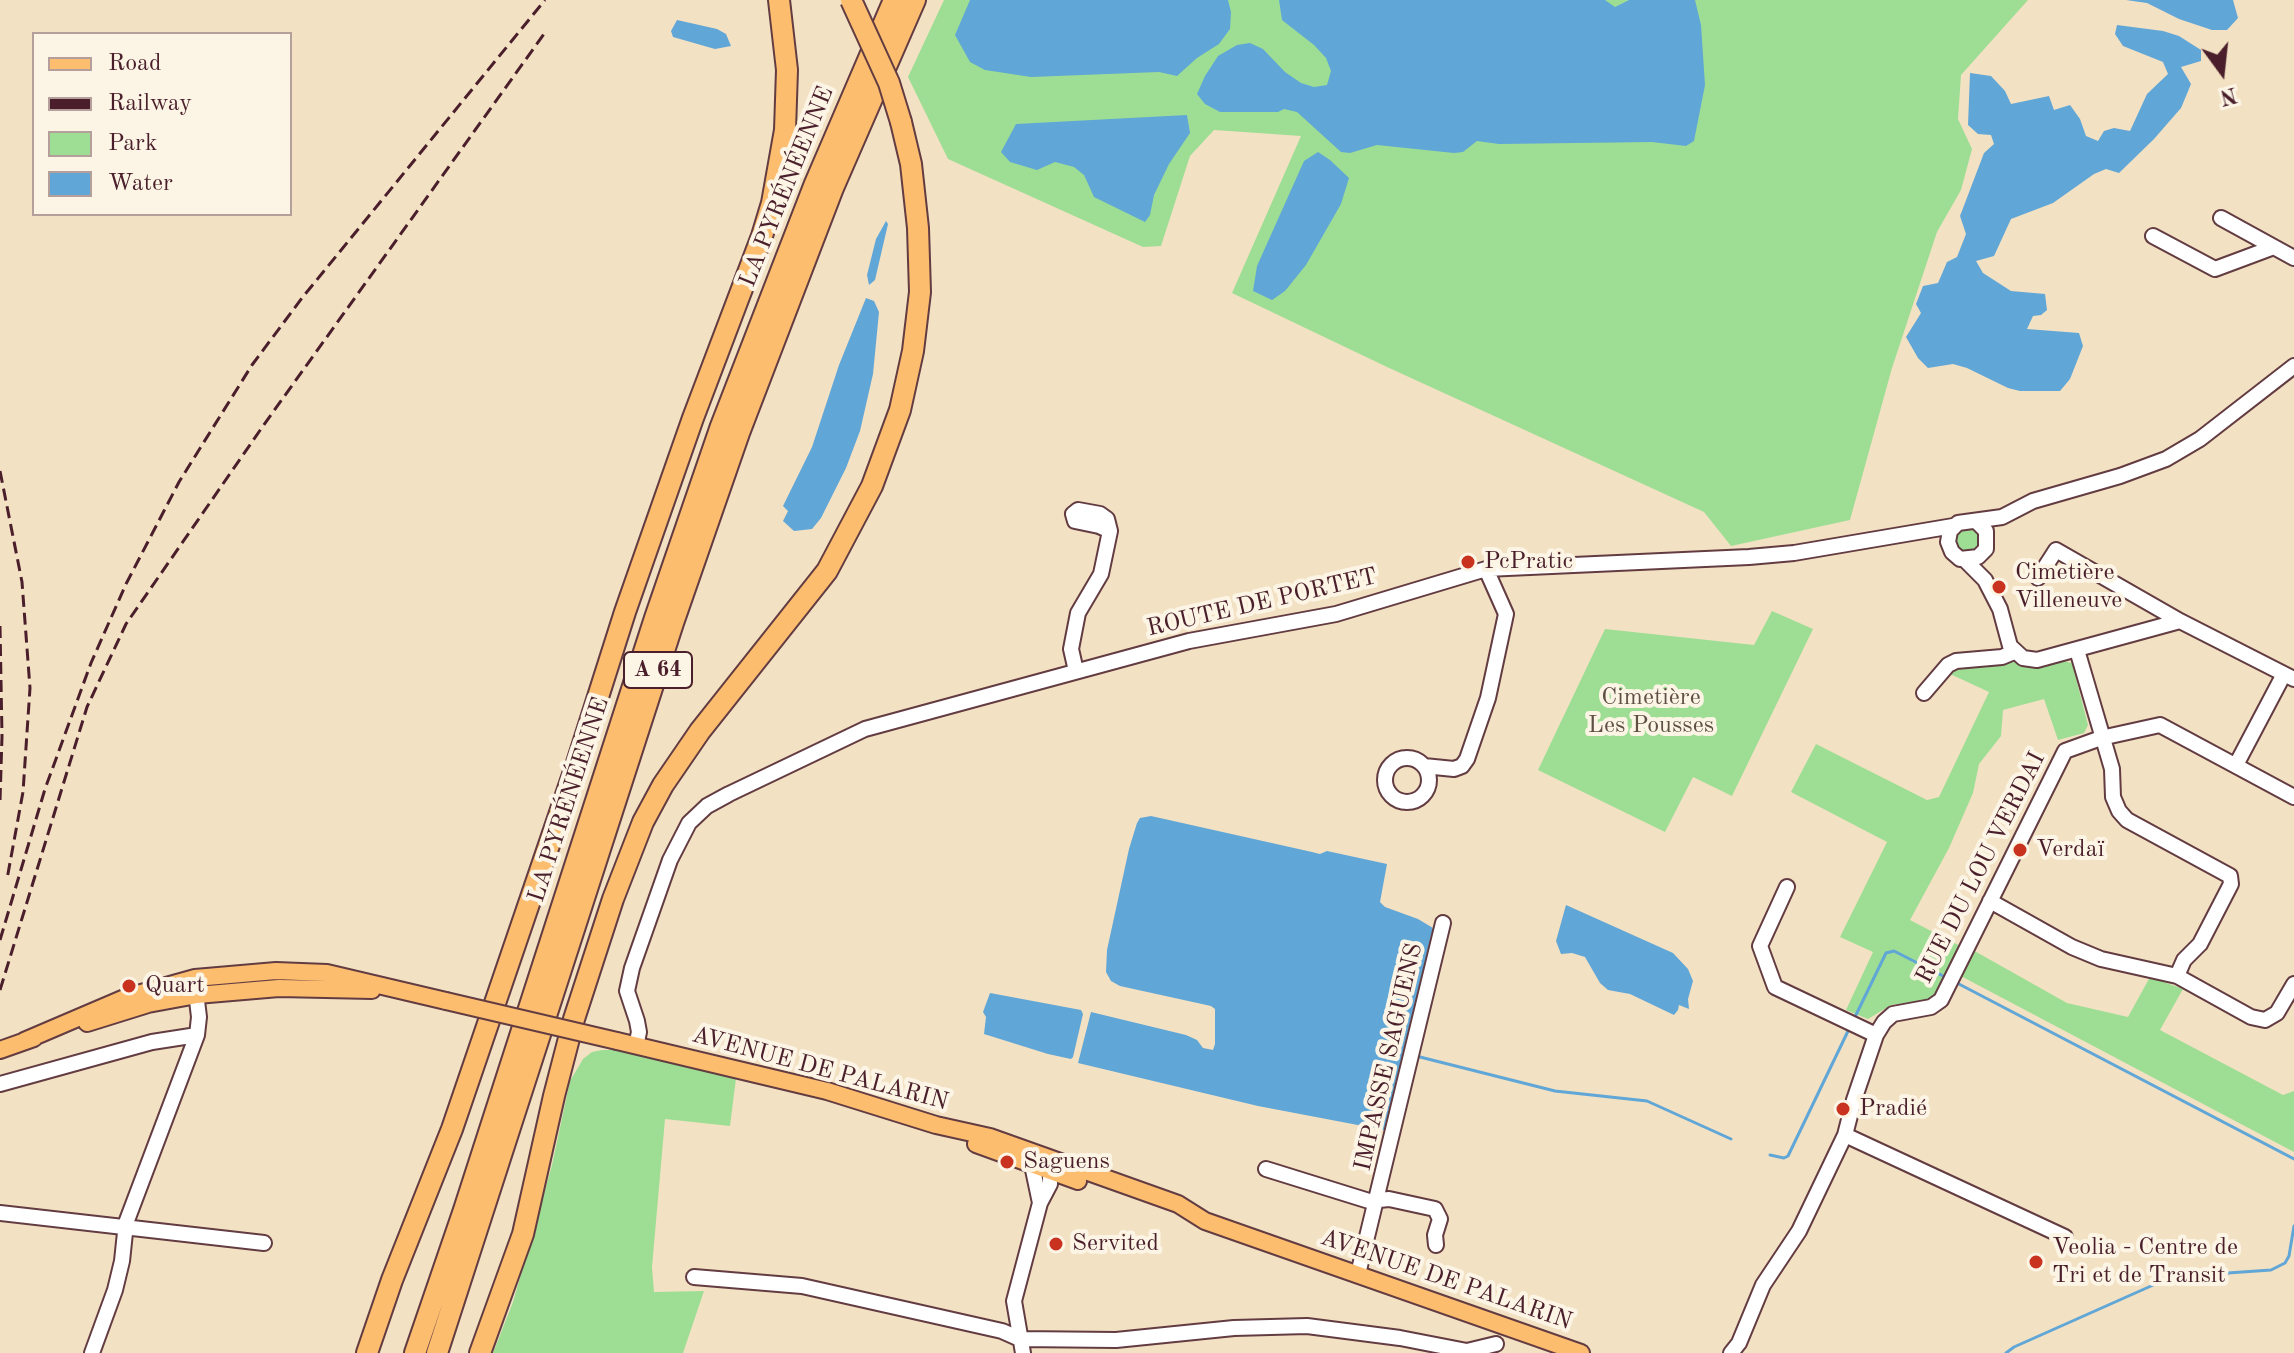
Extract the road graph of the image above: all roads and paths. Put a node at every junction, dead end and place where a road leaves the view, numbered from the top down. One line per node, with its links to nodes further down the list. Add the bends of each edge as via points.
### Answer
1 (779, 0): 59 (highway, via 787,70 785,130 762,236 625,612 452,1129)
2 (851, 0): 62 (highway, bridge, via 884,71 911,164 920,292 900,410 872,486 827,571 700,731 639,832 574,1019 523,1234)
3 (894, 0): 60 (highway, LA PYRÉNÉENNE / A 64, via 814,186 721,426)
4 (915, 0): 61 (highway, LA PYRÉNÉENNE / A 64, via 828,202 739,433)
5 (2221, 218): 7 (street)
6 (2153, 236): 7 (street, via 2215,269)
7 (2274, 247): 8 (street)
8 (2294, 258)
9 (2294, 366): 10 (street, via 2166,459 2033,501)
10 (2002, 517): 11 (street); 15 (street)
11 (1976, 521): 12 (street); 15 (street, via 1982,525)
12 (1953, 526): 14 (street, ROUTE DE PORTET); 16 (street)
13 (1110, 531): 24 (street, via 1101,574 1078,613 1071,649)
14 (1929, 532): 16 (street); 18 (street, ROUTE DE PORTET, via 1749,557)
15 (1986, 546): 17 (street, via 1978,557); 20 (street)
16 (1949, 547): 17 (street)
17 (1965, 560): 20 (street)
18 (1486, 569): 24 (street, ROUTE DE PORTET, via 1336,614 1189,641); 28 (street, via 1506,614 1488,698 1462,766)
19 (2038, 578): 21 (street, via 2056,550)
20 (1985, 580): 23 (street)
21 (2180, 621): 22 (street); 25 (street)
22 (2077, 650): 23 (street, via 2037,660); 27 (street)
23 (2014, 652): 26 (street, via 1956,661)
24 (1076, 671): 39 (street, ROUTE DE PORTET, via 865,729 707,806 689,823 670,860 632,968 627,991 639,1032)
25 (2289, 676): 29 (street)
26 (1924, 693)
27 (2101, 738): 29 (street, RUE DU LOU VERDAI, via 2160,725); 32 (street, RUE DU LOU VERDAI, via 2065,751); 34 (street, via 2112,769 2113,797 2127,820 2230,876 2231,884 2200,944)
28 (1424, 766)
29 (2240, 766): 30 (street, RUE DU LOU VERDAI)
30 (2294, 797)
31 (1787, 887): 38 (street, via 1760,946 1775,987)
32 (1990, 901): 34 (street, via 2101,959); 38 (street, RUE DU LOU VERDAI, via 1941,1000 1893,1014)
33 (1443, 923): 45 (street, IMPASSE SAGUENS)
34 (2177, 976): 35 (street, via 2265,1020 2277,1013)
35 (2294, 984)
36 (196, 986): 37 (street); 39 (main road, AVENUE DE PALARIN, bridge, via 413,993); 40 (main road, AVENUE DE PALARIN)
37 (197, 1035): 41 (street, via 152,1042); 47 (street)
38 (1876, 1035): 42 (street)
39 (636, 1046): 44 (main road, AVENUE DE PALARIN, via 990,1137)
40 (0, 1050)
41 (0, 1084)
42 (1845, 1135): 48 (street); 57 (street, via 1799,1231 1763,1285)
43 (1266, 1169): 45 (street, IMPASSE SAGUENS)
44 (1049, 1170): 51 (main road, AVENUE DE PALARIN); 55 (street, via 1014,1301)
45 (1378, 1200): 50 (street, IMPASSE SAGUENS, via 1435,1209 1440,1219); 51 (street, IMPASSE SAGUENS)
46 (0, 1213): 47 (street)
47 (126, 1228): 49 (street); 58 (street, via 115,1290)
48 (2065, 1237)
49 (264, 1243)
50 (1436, 1245)
51 (1358, 1274): 64 (main road, AVENUE DE PALARIN)
52 (694, 1277): 55 (street, via 802,1286 1002,1331)
53 (1073, 1341): 55 (street); 56 (street, via 1307,1326); 63 (street)
54 (1496, 1344): 56 (street, via 1467,1351)
55 (1022, 1346)
56 (1398, 1346)
57 (1736, 1350)
58 (92, 1353)
59 (367, 1353)
60 (415, 1353)
61 (437, 1353)
62 (480, 1353)
63 (1053, 1353)
64 (1581, 1353)

